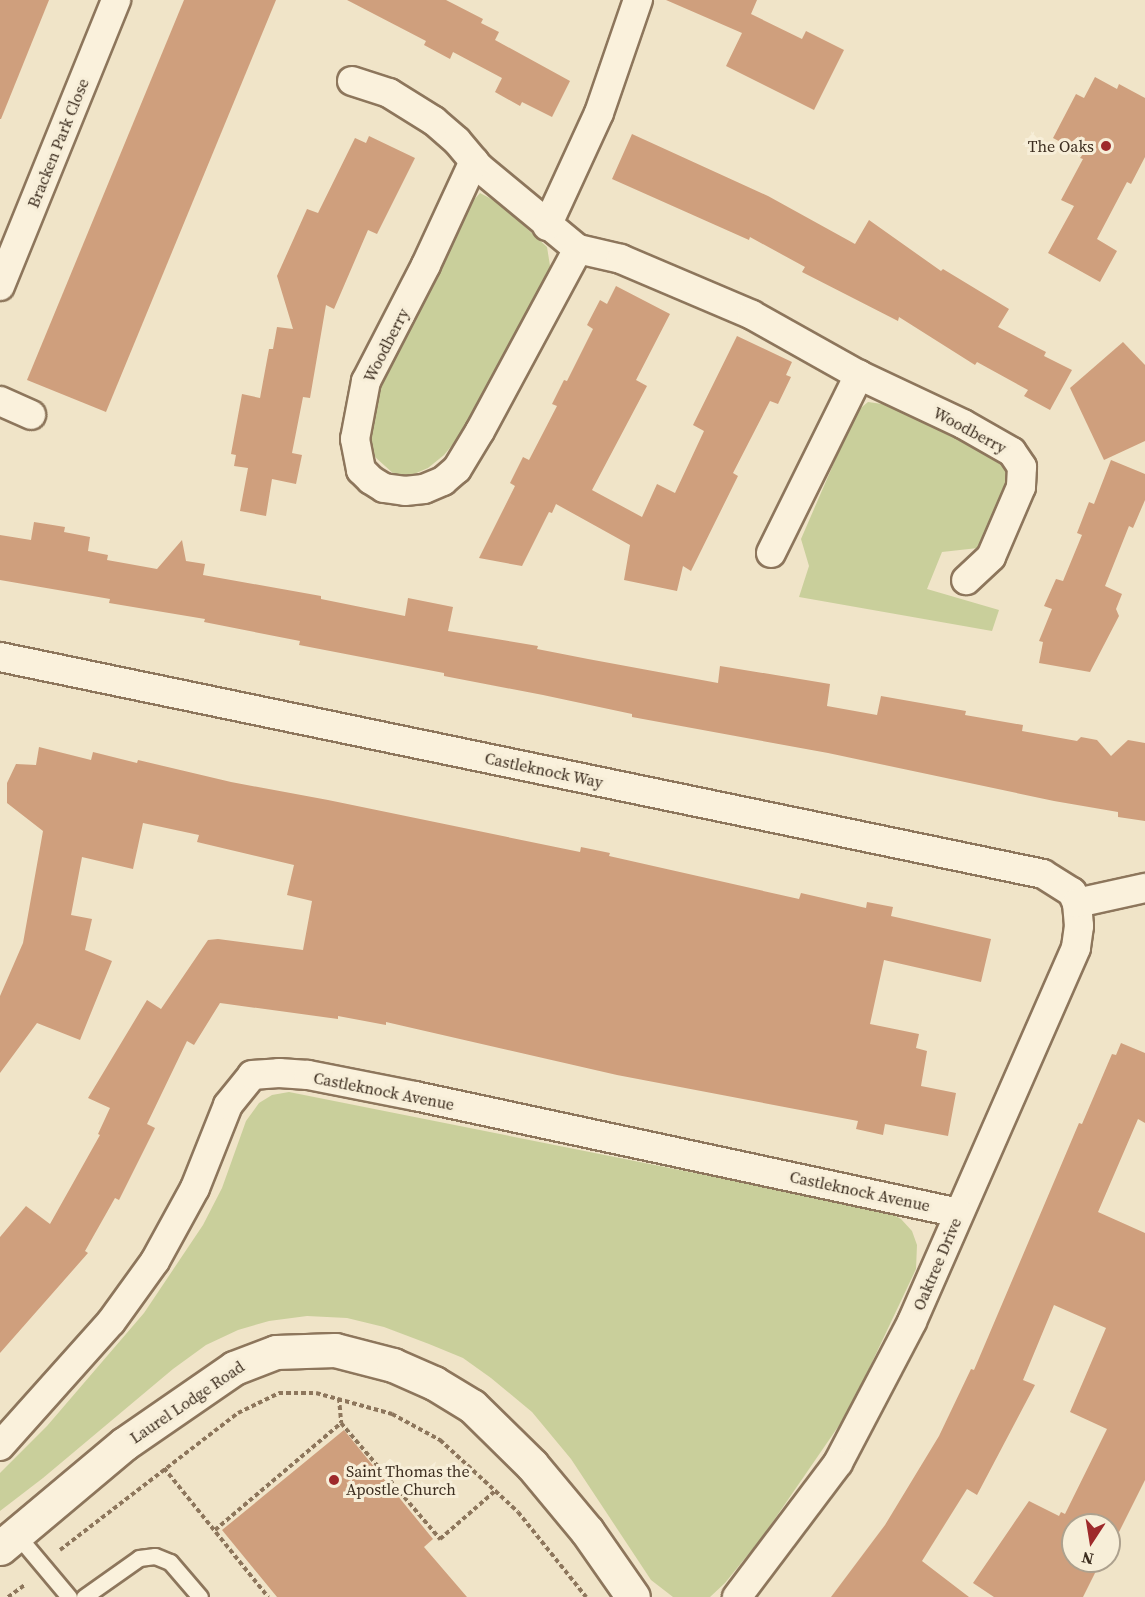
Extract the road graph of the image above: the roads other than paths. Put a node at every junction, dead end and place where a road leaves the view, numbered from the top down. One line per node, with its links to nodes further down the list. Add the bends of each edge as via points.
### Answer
1 (116, 0): 7 (street, Bracken Park Close)
2 (638, 0): 5 (street, via 599,113)
3 (352, 81): 4 (street, Woodberry, via 389,93 434,121)
4 (474, 161): 5 (street, Woodberry); 6 (street, Woodberry, via 366,381 355,439 361,470 371,480 384,488 424,489 457,469)
5 (547, 226): 6 (street, Woodberry)
6 (578, 249): 8 (street, Woodberry, via 621,260 752,315)
7 (0, 286)
8 (859, 375): 11 (street); 12 (street, Woodberry, via 963,424 1018,458 1022,467 1021,487 991,558)
9 (0, 401): 10 (street)
10 (31, 416)
11 (771, 553)
12 (966, 580)
13 (0, 657): 15 (street, Castleknock Way, via 1043,874 1067,887)
14 (1145, 888): 15 (street)
15 (1077, 903): 16 (street, Oaktree Drive, via 1076,948)
16 (958, 1213): 17 (street, Castleknock Avenue, via 415,1096 308,1076 252,1075 228,1105 195,1188 155,1261 111,1322); 23 (street, Oaktree Drive, via 912,1322 860,1425 829,1476)
17 (0, 1446)
18 (8, 1541): 19 (lane); 22 (street, Laurel Lodge Road, via 124,1444 234,1368 276,1352 335,1350 410,1372 472,1406 532,1465)
19 (69, 1597)
20 (84, 1597): 21 (lane, via 139,1558 155,1556 170,1562)
21 (200, 1597)
22 (633, 1597)
23 (737, 1597)

